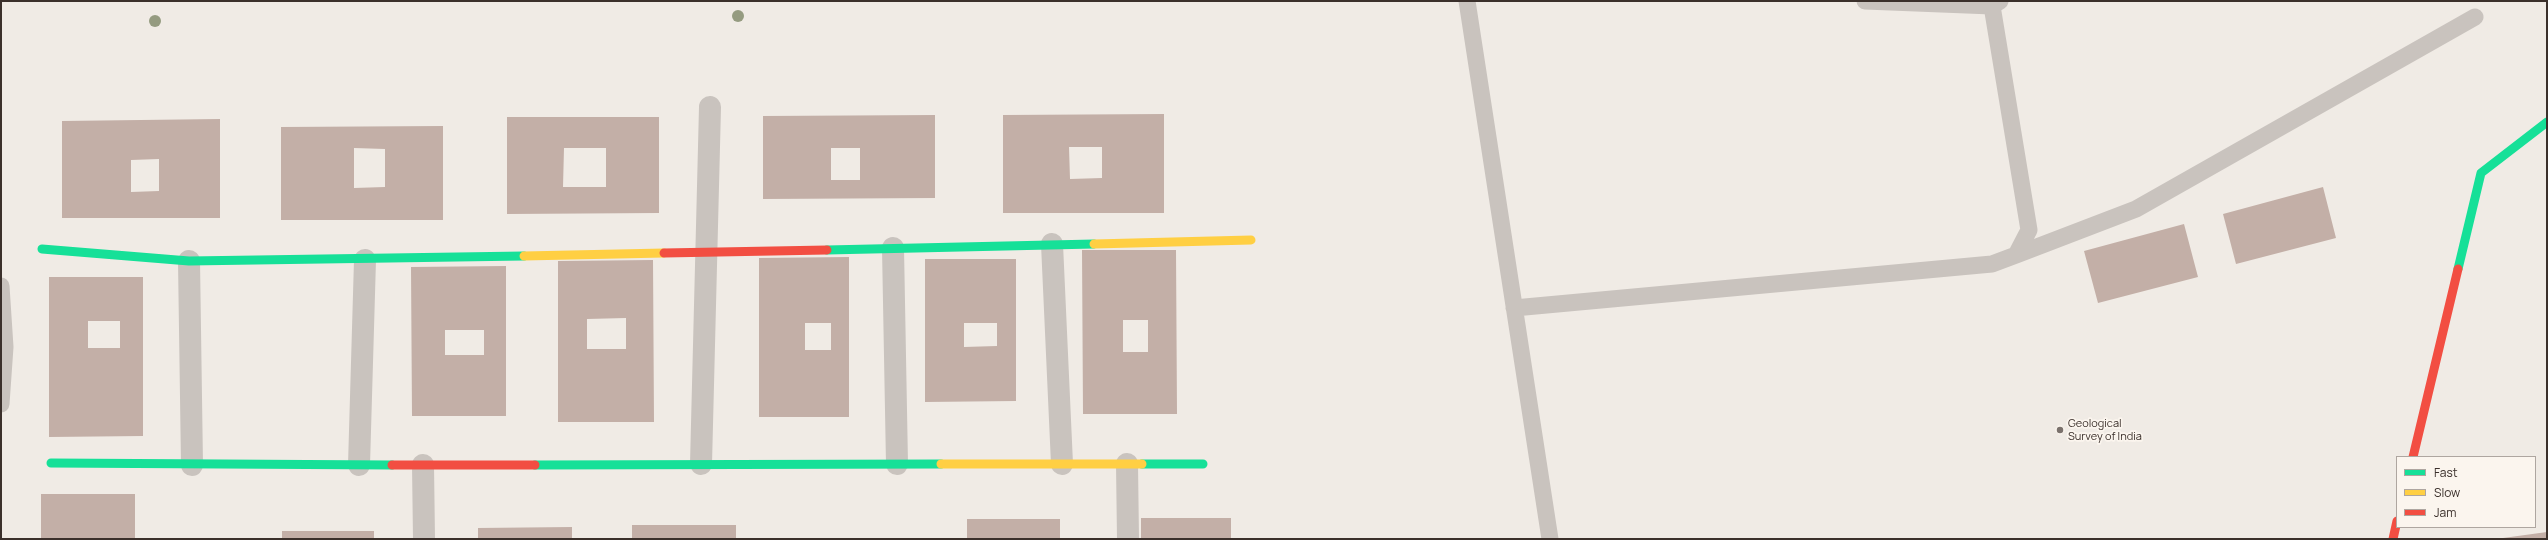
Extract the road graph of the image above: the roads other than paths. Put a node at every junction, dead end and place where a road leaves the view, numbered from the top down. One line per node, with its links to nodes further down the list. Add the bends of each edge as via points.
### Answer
1 (1467, 1): 16 (lane)
2 (1865, 1): 3 (lane)
3 (1996, 4): 12 (lane, via 2029,230)
4 (2475, 17): 12 (lane, via 2136,209)
5 (710, 107): 11 (street)
6 (2547, 122): 18 (street, via 2481,173)
7 (1251, 240): 8 (street)
8 (1052, 244): 9 (street); 22 (street)
9 (893, 248): 11 (street); 21 (street)
10 (42, 249): 14 (street)
11 (707, 252): 13 (street); 20 (street)
12 (2016, 256): 16 (lane, via 1992,264)
13 (365, 260): 14 (street); 26 (street)
14 (189, 261): 25 (street)
15 (1, 286): 17 (lane, via 5,347)
16 (1514, 308): 31 (lane)
17 (1, 404)
18 (2413, 456)
19 (52, 463): 25 (street)
20 (701, 464): 21 (street); 27 (street)
21 (897, 464): 22 (street)
22 (1062, 464): 23 (street)
23 (1127, 464): 24 (street); 30 (street)
24 (1203, 464)
25 (192, 465): 26 (street)
26 (359, 465): 27 (street)
27 (423, 465): 29 (street)
28 (2396, 526): 32 (street)
29 (424, 539)
30 (1128, 539)
31 (1550, 539)
32 (2393, 539)

